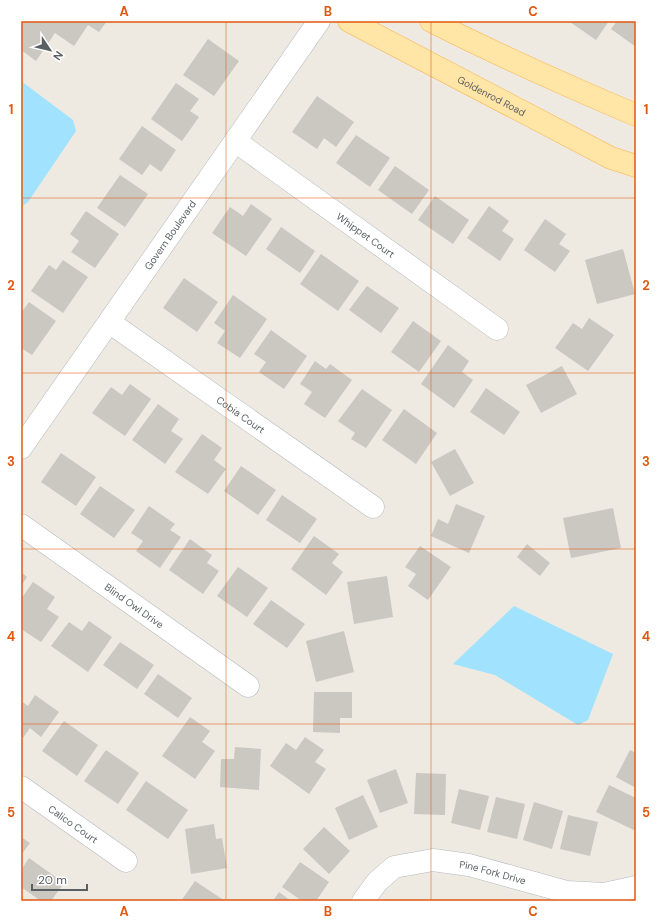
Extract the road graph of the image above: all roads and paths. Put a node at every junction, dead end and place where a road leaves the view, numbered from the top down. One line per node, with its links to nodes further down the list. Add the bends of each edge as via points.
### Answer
1 (319, 21): 5 (street, Govern Boulevard)
2 (349, 21): 6 (main road, Goldenrod Road, via 611,158)
3 (431, 21): 4 (main road, via 564,85)
4 (636, 115)
5 (236, 141): 7 (street, Govern Boulevard); 8 (street, Whippet Court)
6 (636, 166)
7 (109, 322): 9 (street, Govern Boulevard); 10 (street, Cobia Court)
8 (497, 328)
9 (21, 448)
10 (373, 507)
11 (21, 525): 12 (street, Blind Owl Drive)
12 (248, 686)
13 (21, 787): 14 (street, Calico Court)
14 (126, 861)
15 (636, 887): 16 (street, Pine Fork Drive, via 604,894 567,892 469,865 433,860 394,867 377,882)
16 (363, 901)

